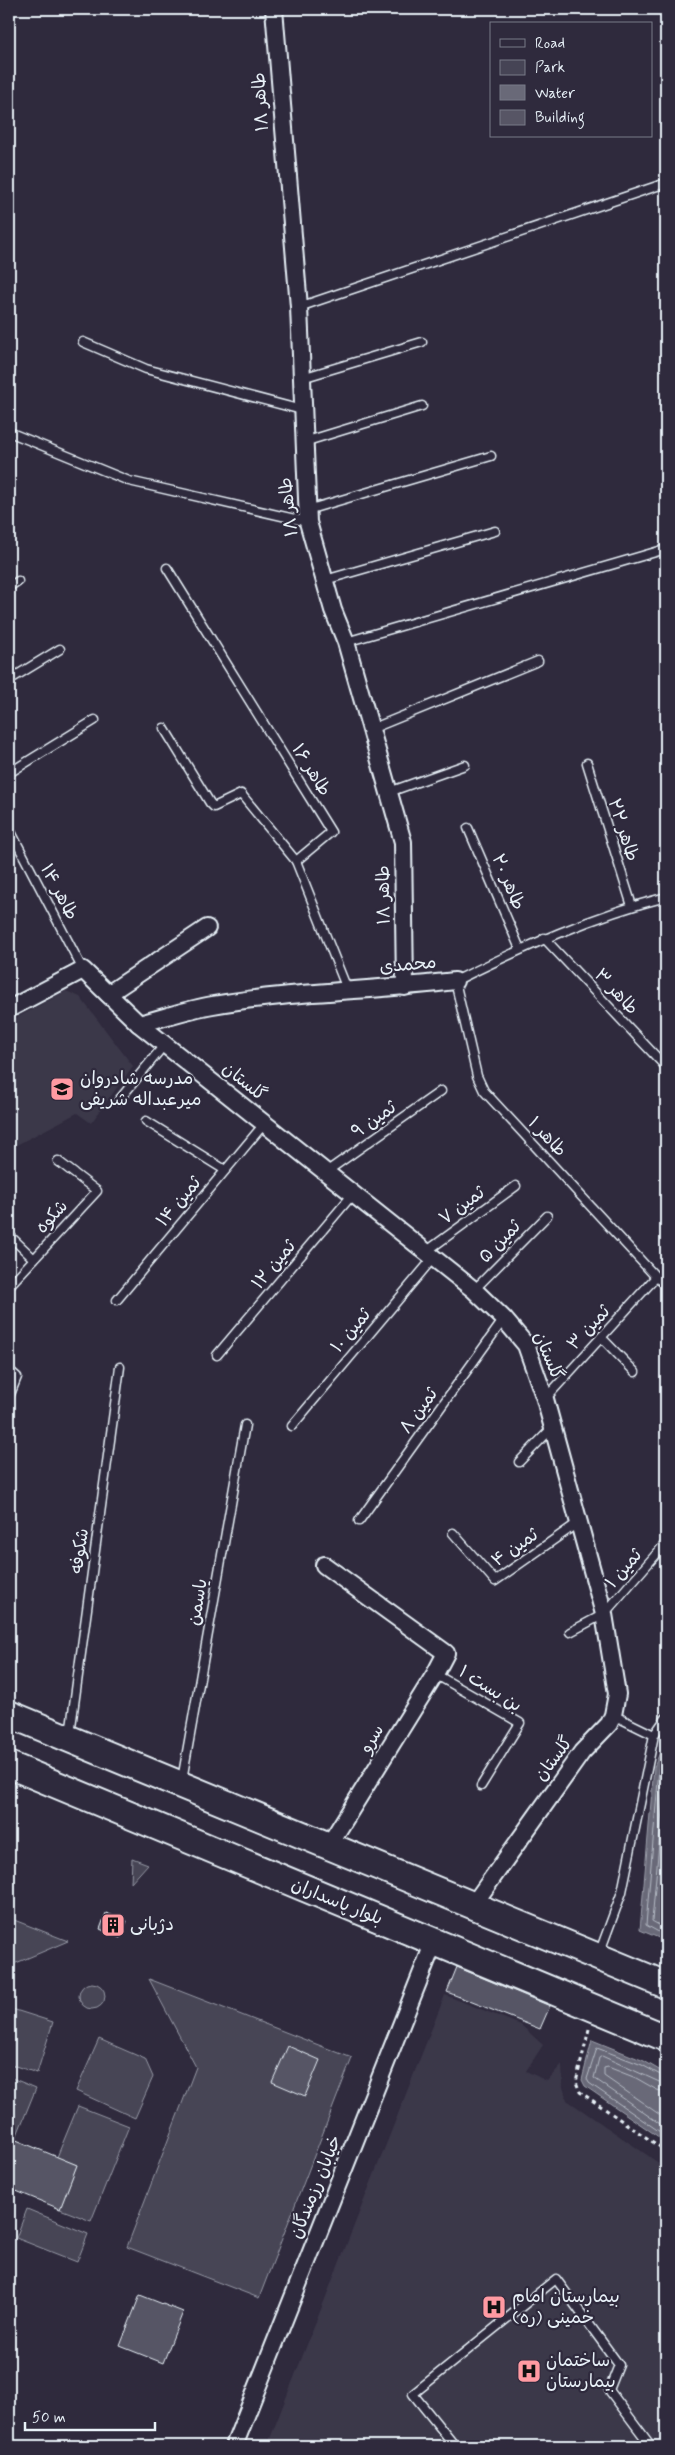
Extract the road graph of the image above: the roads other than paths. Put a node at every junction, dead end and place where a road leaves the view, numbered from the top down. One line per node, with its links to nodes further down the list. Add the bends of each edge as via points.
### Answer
1 (274, 9): 3 (street, طاهر ۱۸)
2 (666, 183): 3 (lane)
3 (298, 307): 6 (street, طاهر ۱۸)
4 (83, 342): 8 (lane, via 146,369)
5 (422, 342): 6 (lane)
6 (302, 378): 8 (street, طاهر ۱۸)
7 (422, 406): 10 (lane)
8 (302, 410): 10 (street, طاهر ۱۸)
9 (9, 432): 12 (lane, via 129,481)
10 (303, 442): 12 (street, طاهر ۱۸)
11 (491, 456): 12 (lane)
12 (307, 516): 16 (street, طاهر ۱۸)
13 (495, 531): 16 (lane)
14 (666, 549): 19 (lane)
15 (167, 568): 32 (lane, طاهر ۱۶, via 331,832)
16 (325, 580): 19 (street, طاهر ۱۸)
17 (18, 582): 18 (lane)
18 (9, 587)
19 (346, 642): 25 (street, طاهر ۱۸)
20 (60, 649): 22 (lane)
21 (538, 661): 25 (lane)
22 (9, 680)
23 (95, 720): 28 (lane)
24 (164, 728): 32 (lane, via 210,803 214,807 220,806 241,794)
25 (371, 729): 29 (street, طاهر ۱۸)
26 (587, 763): 34 (lane, طاهر ۲۲)
27 (464, 765): 29 (lane)
28 (9, 773)
29 (389, 792): 40 (street, طاهر ۱۸, via 404,842)
30 (9, 828): 38 (lane, طاهر ۱۴)
31 (468, 828): 37 (lane, طاهر ۲۰)
32 (296, 861): 41 (lane)
33 (666, 897): 34 (lane, محمدی)
34 (632, 906): 36 (lane, محمدی)
35 (207, 928): 42 (street)
36 (544, 938): 37 (lane, محمدی); 46 (lane, طاهر ۳)
37 (520, 949): 39 (lane, محمدی)
38 (83, 970): 42 (street, گلستان); 43 (street)
39 (456, 981): 40 (street, محمدی); 60 (lane, طاهر ۱, via 477,1076 484,1091)
40 (405, 987): 41 (street, محمدی)
41 (347, 990): 44 (street, محمدی, via 212,1005)
42 (108, 994): 44 (street, گلستان)
43 (9, 1010)
44 (139, 1024): 45 (street, گلستان)
45 (165, 1044): 48 (lane); 50 (street, گلستان)
46 (666, 1067)
47 (441, 1091): 53 (lane, ثمین ۹)
48 (119, 1100)
49 (146, 1121): 52 (lane)
50 (264, 1124): 52 (lane, ثمین ۱۴); 53 (street, گلستان)
51 (58, 1162): 59 (lane, شکوه, via 96,1191)
52 (225, 1170): 64 (lane, ثمین ۱۴)
53 (325, 1173): 55 (street, گلستان)
54 (516, 1186): 58 (lane, ثمین ۷)
55 (354, 1194): 58 (street, گلستان); 67 (lane, ثمین ۱۲)
56 (547, 1216): 63 (lane, ثمین ۵)
57 (9, 1235): 59 (lane)
58 (430, 1254): 63 (street, گلستان); 74 (lane, ثمین ۱۰)
59 (34, 1259): 62 (lane, شکوه)
60 (656, 1277): 61 (lane, طاهر ۱); 66 (lane, ثمین ۳)
61 (666, 1285)
62 (9, 1286)
63 (474, 1290): 65 (street, گلستان)
64 (117, 1300)
65 (504, 1319): 72 (street, گلستان, via 526,1345); 77 (lane, ثمین ۸)
66 (601, 1337): 70 (lane); 72 (lane, ثمین ۳)
67 (217, 1355)
68 (120, 1367): 89 (lane, شکوفه)
69 (9, 1370): 71 (lane, via 17,1378)
70 (635, 1372)
71 (9, 1397)
72 (545, 1399): 75 (street, گلستان)
73 (245, 1425): 91 (lane, یاسمن)
74 (292, 1426)
75 (553, 1427): 76 (lane); 78 (street, گلستان)
76 (519, 1462)
77 (359, 1521)
78 (579, 1522): 79 (lane, ثمین ۴, via 495,1581); 82 (street, گلستان)
79 (453, 1533)
80 (666, 1543): 82 (lane, ثمین ۱)
81 (324, 1565): 84 (street, سرو, via 446,1653)
82 (604, 1614): 83 (lane); 86 (street, گلستان, via 617,1694)
83 (570, 1632)
84 (435, 1674): 92 (lane, بن بست ۱, via 520,1723); 93 (street, سرو)
85 (9, 1714): 89 (highway)
86 (613, 1714): 88 (lane); 94 (street, گلستان, via 599,1736 582,1752)
87 (666, 1718): 88 (lane)
88 (654, 1735): 96 (lane, via 622,1892)
89 (69, 1739): 91 (highway)
90 (9, 1765): 95 (highway, بلوار پاسداران)
91 (181, 1784): 93 (highway)
92 (481, 1786)
93 (329, 1845): 94 (highway)
94 (473, 1905): 96 (highway)
95 (434, 1942): 98 (highway, بلوار پاسداران); 99 (street, خیابان رزمندگان)
96 (598, 1956): 97 (highway)
97 (666, 1985)
98 (666, 2038)
99 (234, 2446)
100 (455, 2446): 101 (lane, via 413,2394 556,2279 619,2365 609,2390)
101 (651, 2446)

